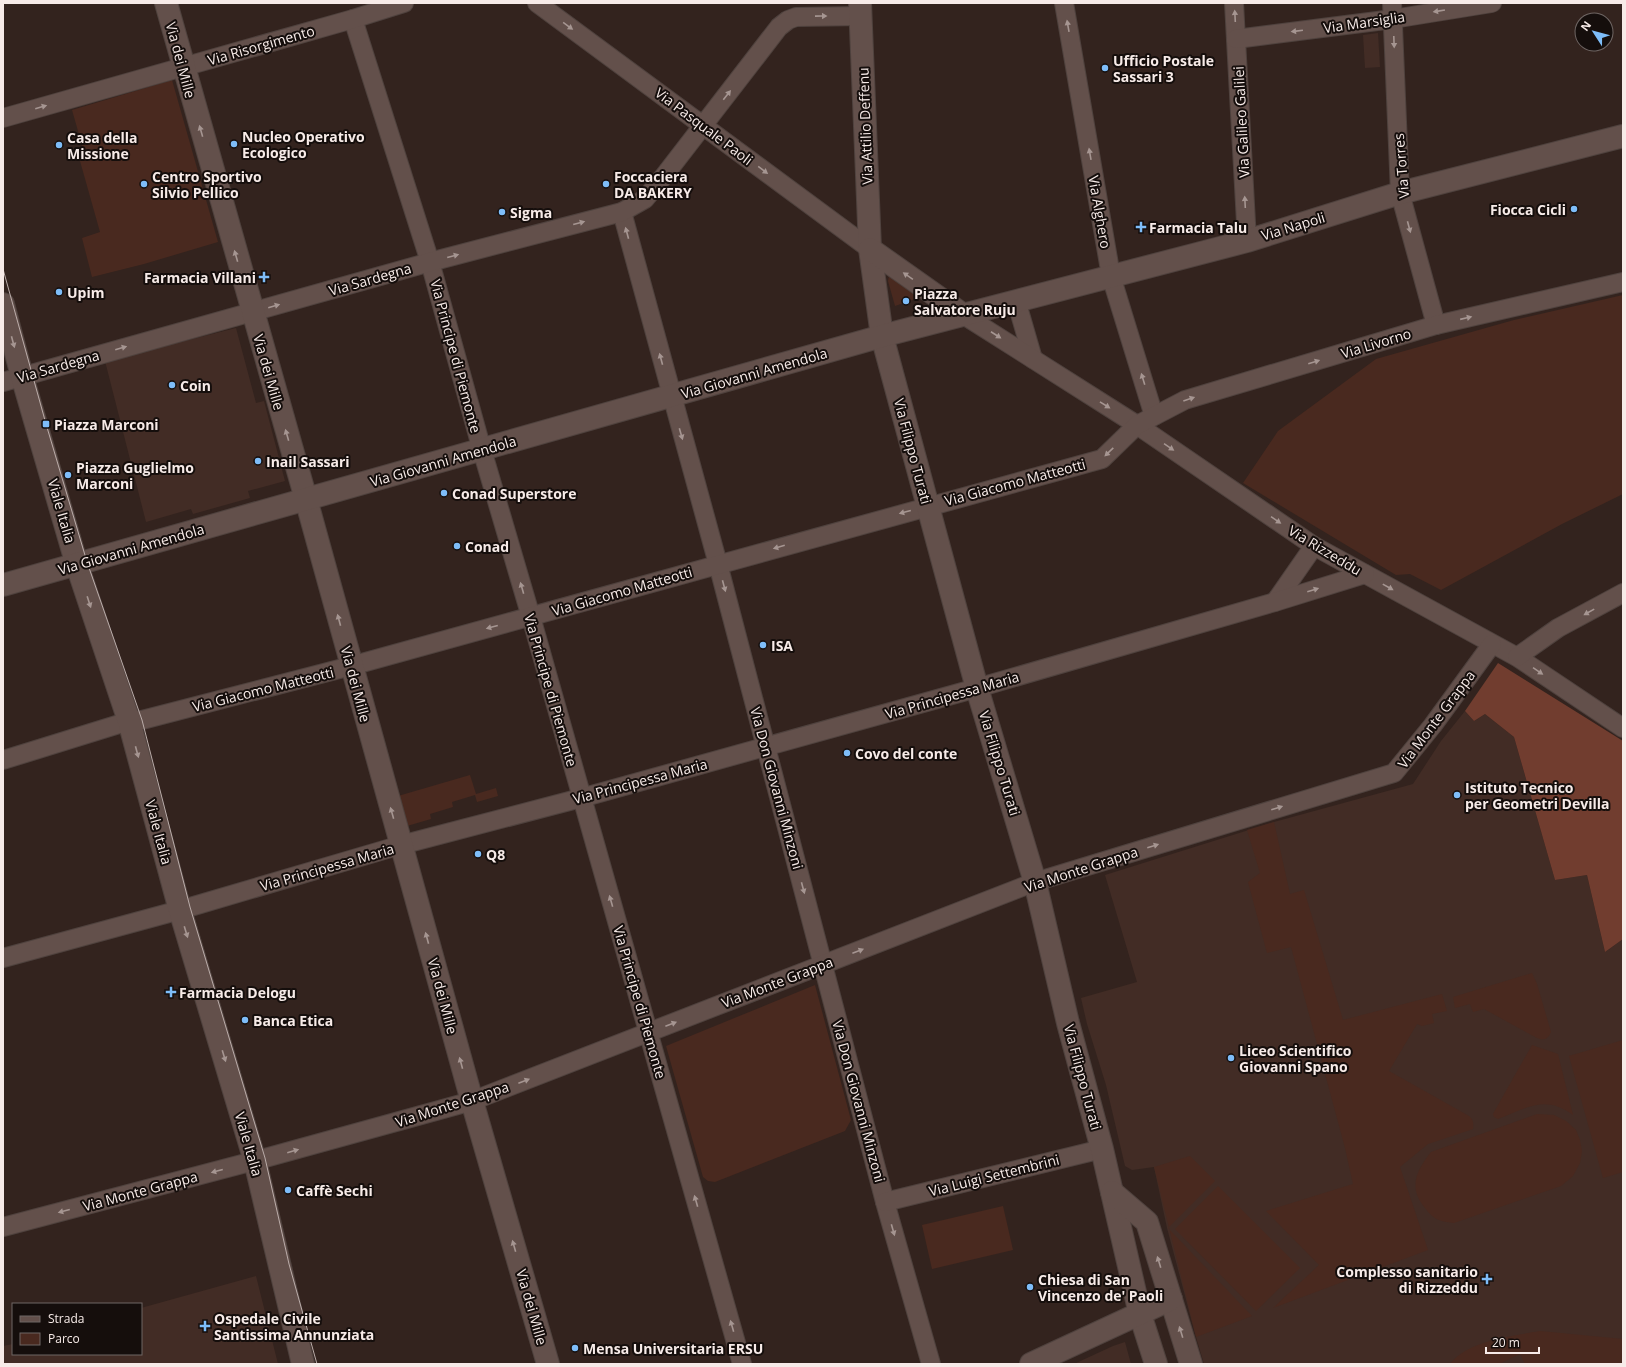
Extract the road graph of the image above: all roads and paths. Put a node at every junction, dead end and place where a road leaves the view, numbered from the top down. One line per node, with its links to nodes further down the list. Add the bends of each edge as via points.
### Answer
1 (166, 3): 11 (street, Via dei Mille)
2 (404, 3): 9 (street, Via Risorgimento)
3 (537, 3): 13 (street, Via Pasquale Paoli, one-way to 13)
4 (1064, 3): 20 (street, Via Alghero, one-way to 4)
5 (1234, 3): 10 (street, Via Galileo Galilei, one-way to 5)
6 (1492, 3): 8 (street, Via Marsiglia, one-way to 8)
7 (861, 9): 13 (street, Via Sardegna, one-way to 7, via 779,27 788,20); 18 (street, Via Attilio Deffenu)
8 (1393, 11): 10 (street, Via Marsiglia, one-way to 10); 15 (street, Via Torres, one-way to 15)
9 (353, 19): 11 (street, Via Risorgimento); 19 (street, Via Principe di Piemonte)
10 (1236, 39): 17 (street, Via Galileo Galilei, one-way to 10)
11 (183, 67): 12 (street, Via Risorgimento, one-way to 11); 24 (street, Via dei Mille, one-way to 11)
12 (3, 118)
13 (703, 125): 16 (street, Via Sardegna, via 645,199); 18 (street, Via Pasquale Paoli, one-way to 18)
14 (1623, 136): 15 (street, Via Napoli)
15 (1400, 193): 17 (street, Via Napoli); 26 (street, Via Torres, one-way to 26)
16 (622, 212): 19 (street, Via Sardegna, one-way to 16); 30 (street, Via Don Giovanni Minzoni, one-way to 16)
17 (1247, 241): 20 (street, Via Napoli)
18 (870, 250): 25 (street, one-way to 18); 27 (street)
19 (430, 262): 24 (street, Via Sardegna, one-way to 19); 33 (street, Via Principe di Piemonte)
20 (1111, 276): 22 (street, Via Napoli); 31 (street, Via Alghero, one-way to 20)
21 (1623, 282): 26 (street, Via Livorno, one-way to 21)
22 (1016, 300): 25 (street, Via Napoli); 28 (street)
23 (3, 304): 29 (street, Viale Italia, one-way to 29)
24 (252, 312): 29 (street, Via Sardegna, one-way to 24); 34 (street, Via dei Mille, one-way to 24)
25 (962, 314): 27 (street); 28 (street, Via Rizzeddu, one-way to 28)
26 (1436, 325): 31 (street, Via Livorno, one-way to 26, via 1185,400)
27 (882, 336): 30 (street, Via Giovanni Amendola); 35 (street, Via Filippo Turati)
28 (1033, 359): 32 (street, Via Rizzeddu, one-way to 32)
29 (13, 379): 38 (street, Viale Italia)
30 (671, 396): 33 (street, Via Giovanni Amendola); 37 (street, Via Don Giovanni Minzoni, one-way to 37)
31 (1154, 416): 32 (street, Via Livorno)
32 (1137, 425): 35 (street, Via Giacomo Matteotti, one-way to 35, via 1102,459); 36 (street, Via Rizzeddu, one-way to 36)
33 (482, 450): 34 (street, Via Giovanni Amendola); 43 (street, Via Principe di Piemonte, one-way to 33)
34 (306, 499): 38 (street, Via Giovanni Amendola); 46 (street, Via dei Mille, one-way to 34)
35 (927, 506): 37 (street, Via Giacomo Matteotti, one-way to 37); 47 (street, Via Filippo Turati)
36 (1314, 546): 39 (street, Via Rizzeddu); 42 (street)
37 (718, 564): 43 (street, Via Giacomo Matteotti); 50 (street, Via Don Giovanni Minzoni, one-way to 50)
38 (77, 565): 40 (street, Via Giovanni Amendola); 48 (street, Viale Italia, one-way to 48)
39 (1365, 574): 42 (street, Via Principessa Maria, one-way to 39); 44 (street, Via Rizzeddu, one-way to 44)
40 (3, 585)
41 (1623, 593): 45 (street, one-way to 45, via 1558,628)
42 (1275, 602): 47 (street, Via Principessa Maria)
43 (531, 617): 46 (street, Via Giacomo Matteotti, one-way to 46); 52 (street, Via Principe di Piemonte)
44 (1492, 644): 45 (street, Via Rizzeddu); 54 (street, Via Monte Grappa, one-way to 44, via 1394,773 1433,725)
45 (1517, 657): 49 (street, Via Rizzeddu, one-way to 49)
46 (351, 666): 48 (street, Via Giacomo Matteotti, via 142,720); 53 (street, Via dei Mille, one-way to 46)
47 (977, 688): 50 (street, Via Principessa Maria); 54 (street, Via Filippo Turati)
48 (129, 721): 51 (street, Via Giacomo Matteotti); 55 (street, Viale Italia, one-way to 55)
49 (1623, 728)
50 (766, 746): 52 (street, Via Principessa Maria); 57 (street, Via Don Giovanni Minzoni, one-way to 57)
51 (3, 760)
52 (581, 798): 53 (street, Via Principessa Maria); 58 (street, Via Principe di Piemonte, one-way to 52)
53 (401, 845): 55 (street, Via Principessa Maria); 59 (street, Via dei Mille, one-way to 53)
54 (1035, 882): 57 (street, Via Monte Grappa, one-way to 54); 60 (street, Via Filippo Turati, via 1068,1023)
55 (180, 910): 56 (street, Via Principessa Maria); 61 (street, Viale Italia, one-way to 61)
56 (3, 958)
57 (823, 965): 58 (street, Via Monte Grappa, one-way to 57); 63 (street, Via Don Giovanni Minzoni)
58 (648, 1032): 59 (street, Via Monte Grappa, one-way to 58); 69 (street, Via Principe di Piemonte, one-way to 58)
59 (472, 1101): 61 (street, Via Monte Grappa, one-way to 59); 68 (street, Via dei Mille, one-way to 59)
60 (1102, 1149): 62 (street, Via Filippo Turati); 63 (street, Via Luigi Settembrini)
61 (255, 1161): 64 (street, Via Monte Grappa, one-way to 64); 67 (street, Viale Italia)
62 (1112, 1192): 65 (street, one-way to 62, via 1147,1222); 66 (street, Via Filippo Turati)
63 (885, 1202): 70 (street, Via Don Giovanni Minzoni, one-way to 70)
64 (3, 1227)
65 (1171, 1299): 66 (street); 73 (street, one-way to 65)
66 (1140, 1314): 71 (street); 72 (street, Via Filippo Turati)
67 (303, 1364)
68 (548, 1364)
69 (742, 1364)
70 (931, 1364)
71 (1032, 1364)
72 (1156, 1364)
73 (1191, 1364)

